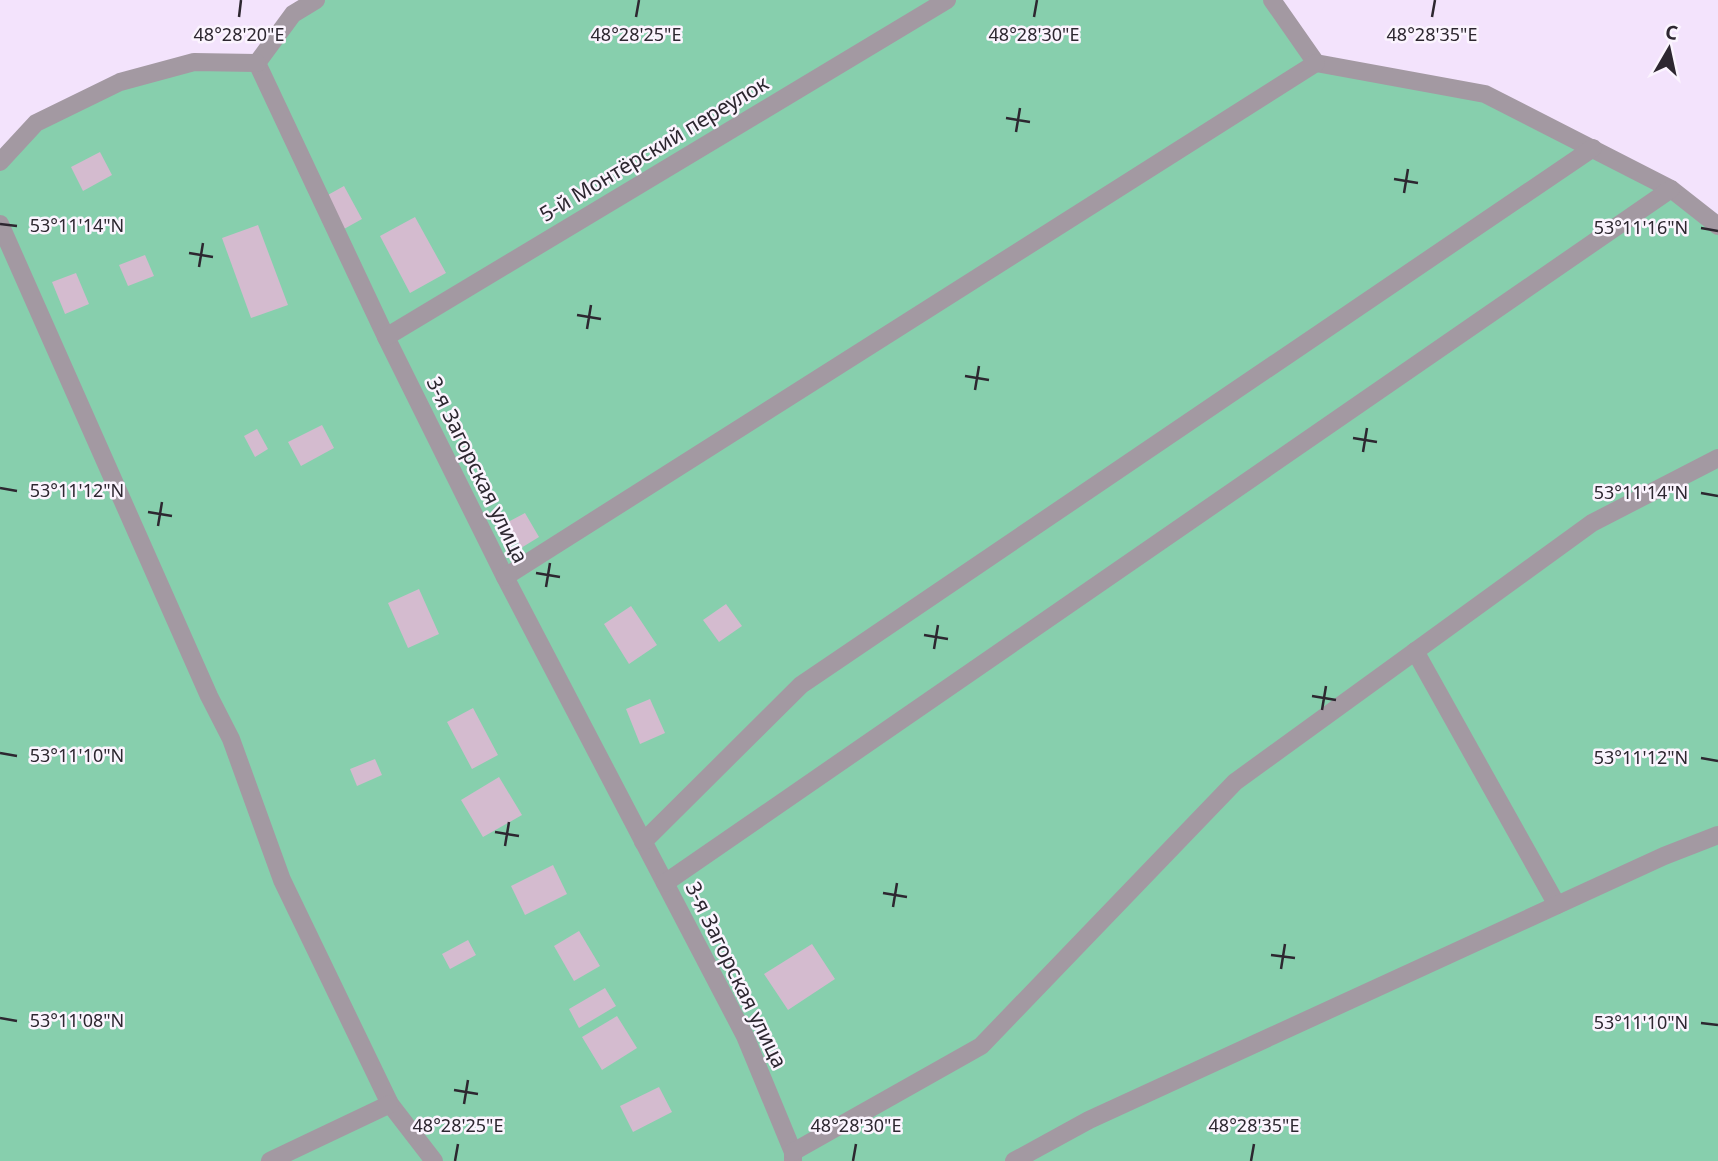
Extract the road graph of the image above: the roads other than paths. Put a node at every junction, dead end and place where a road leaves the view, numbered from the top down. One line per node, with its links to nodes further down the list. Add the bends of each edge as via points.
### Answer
1 (316, 0): 4 (street, via 293,13)
2 (947, 0): 11 (street, 5-й Монтёрский переулок)
3 (1272, 0): 5 (street)
4 (257, 63): 7 (street, via 194,62 120,82 36,124); 11 (street, 3-я Загорская улица)
5 (1316, 63): 6 (street, via 1485,94); 13 (street)
6 (1593, 148): 8 (street); 16 (street, via 801,685)
7 (0, 162)
8 (1671, 189): 10 (street); 17 (street)
9 (0, 224): 19 (street, via 231,739 282,880)
10 (1718, 226)
11 (386, 337): 13 (street, 3-я Загорская улица)
12 (1718, 458): 14 (street, via 1592,523)
13 (505, 577): 16 (street, 3-я Загорская улица)
14 (1415, 651): 18 (street); 20 (street, via 1235,782 981,1046)
15 (1718, 835): 18 (street)
16 (643, 842): 17 (street, 3-я Загорская улица)
17 (665, 884): 20 (street, 3-я Загорская улица, via 745,1036)
18 (1557, 905): 23 (street, via 1089,1120)
19 (390, 1104): 21 (street); 22 (street)
20 (793, 1156)
21 (270, 1161)
22 (434, 1161)
23 (1014, 1161)

